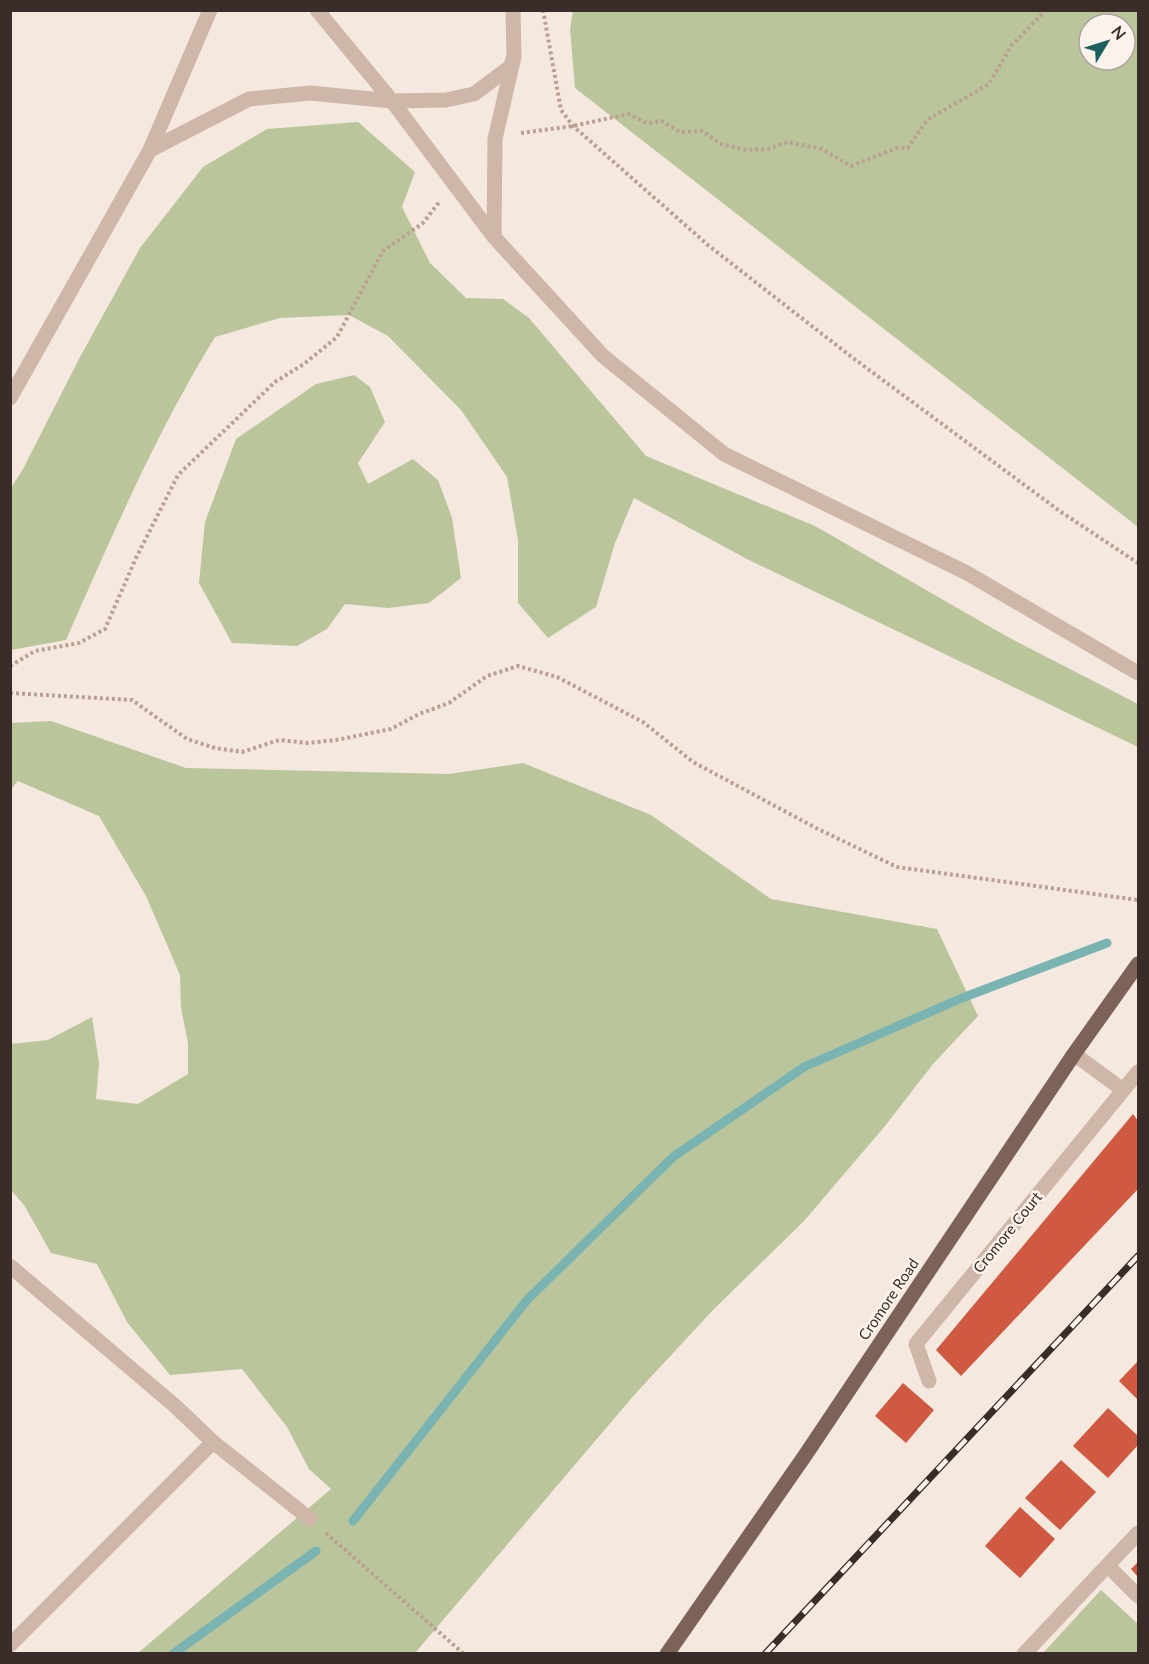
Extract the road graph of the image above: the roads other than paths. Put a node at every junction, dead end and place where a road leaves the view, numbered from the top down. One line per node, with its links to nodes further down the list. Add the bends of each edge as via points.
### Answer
1 (210, 10): 6 (street)
2 (317, 10): 5 (street)
3 (513, 10): 4 (street)
4 (514, 57): 5 (street, via 510,67 474,94 446,100); 7 (street, via 495,139)
5 (392, 100): 6 (street, via 310,93 249,99); 7 (street)
6 (150, 150): 8 (street)
7 (494, 237): 9 (street, via 603,356 724,454 967,573)
8 (10, 398)
9 (1138, 673)
10 (1138, 964): 11 (main road, Cromore Road)
11 (1074, 1054): 13 (street); 22 (main road, Cromore Road)
12 (1138, 1072): 13 (street, Cromore Court)
13 (1123, 1090): 15 (street, Cromore Court, via 916,1344)
14 (10, 1266): 16 (street, via 174,1404)
15 (929, 1381)
16 (213, 1442): 17 (street); 21 (street)
17 (310, 1519)
18 (1138, 1533): 19 (street)
19 (1108, 1566): 20 (street); 23 (street)
20 (1138, 1596)
21 (10, 1645)
22 (668, 1653)
23 (1024, 1653)

